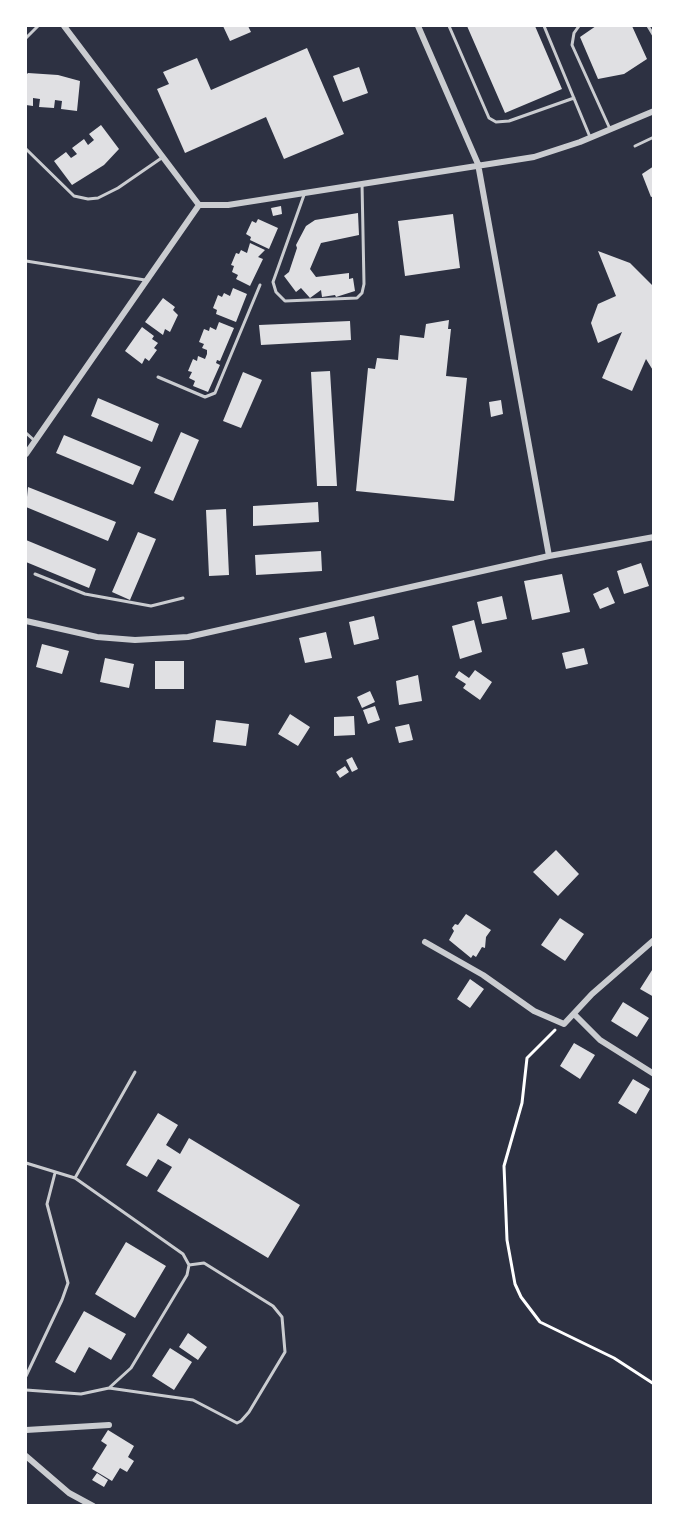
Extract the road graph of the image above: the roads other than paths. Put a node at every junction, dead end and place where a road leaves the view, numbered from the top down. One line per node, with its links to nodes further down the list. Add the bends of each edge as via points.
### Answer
1 (38, 26): 9 (lane)
2 (64, 26): 17 (street)
3 (418, 26): 18 (street)
4 (449, 26): 10 (lane, via 489,118 509,121)
5 (544, 26): 10 (lane)
6 (579, 26): 12 (lane, via 572,45)
7 (648, 26): 8 (lane)
8 (654, 36)
9 (26, 38)
10 (574, 98): 13 (lane)
11 (654, 111): 12 (street)
12 (610, 129): 13 (street)
13 (590, 137): 18 (street, via 534,157)
14 (654, 137): 15 (lane)
15 (634, 146)
16 (26, 149): 17 (lane, via 74,196 88,199 118,188)
17 (163, 157): 21 (street)
18 (478, 164): 19 (street); 30 (street)
19 (362, 183): 20 (street); 20 (lane, via 364,284 357,298 285,301 276,292 273,282)
20 (304, 193): 21 (street, via 228,205)
21 (199, 205): 23 (street)
22 (26, 261): 23 (lane)
23 (147, 280): 27 (street)
24 (260, 285): 25 (lane, via 215,393 205,397)
25 (158, 377)
26 (26, 434): 27 (lane)
27 (35, 441): 28 (street)
28 (26, 454)
29 (654, 537): 30 (street)
30 (549, 556): 33 (street, via 189,637 97,637)
31 (35, 574): 32 (lane, via 85,594 151,606)
32 (183, 598)
33 (26, 621)
34 (654, 940): 36 (street, via 592,994)
35 (425, 942): 36 (street, via 483,975 534,1011 564,1024)
36 (574, 1015): 38 (street, via 600,1040)
37 (135, 1072): 41 (lane)
38 (654, 1074)
39 (26, 1163): 40 (lane)
40 (55, 1173): 41 (lane); 43 (lane, via 47,1204 68,1283)
41 (75, 1178): 42 (lane, via 183,1254)
42 (189, 1265): 44 (lane, via 187,1275 130,1368); 44 (lane, via 204,1263 273,1306 282,1317 285,1352 249,1412 237,1423 193,1400)
43 (26, 1376)
44 (108, 1388): 45 (lane, via 81,1394)
45 (26, 1390)
46 (109, 1425): 47 (street)
47 (26, 1430)
48 (26, 1456): 49 (street, via 69,1492)
49 (93, 1506)

